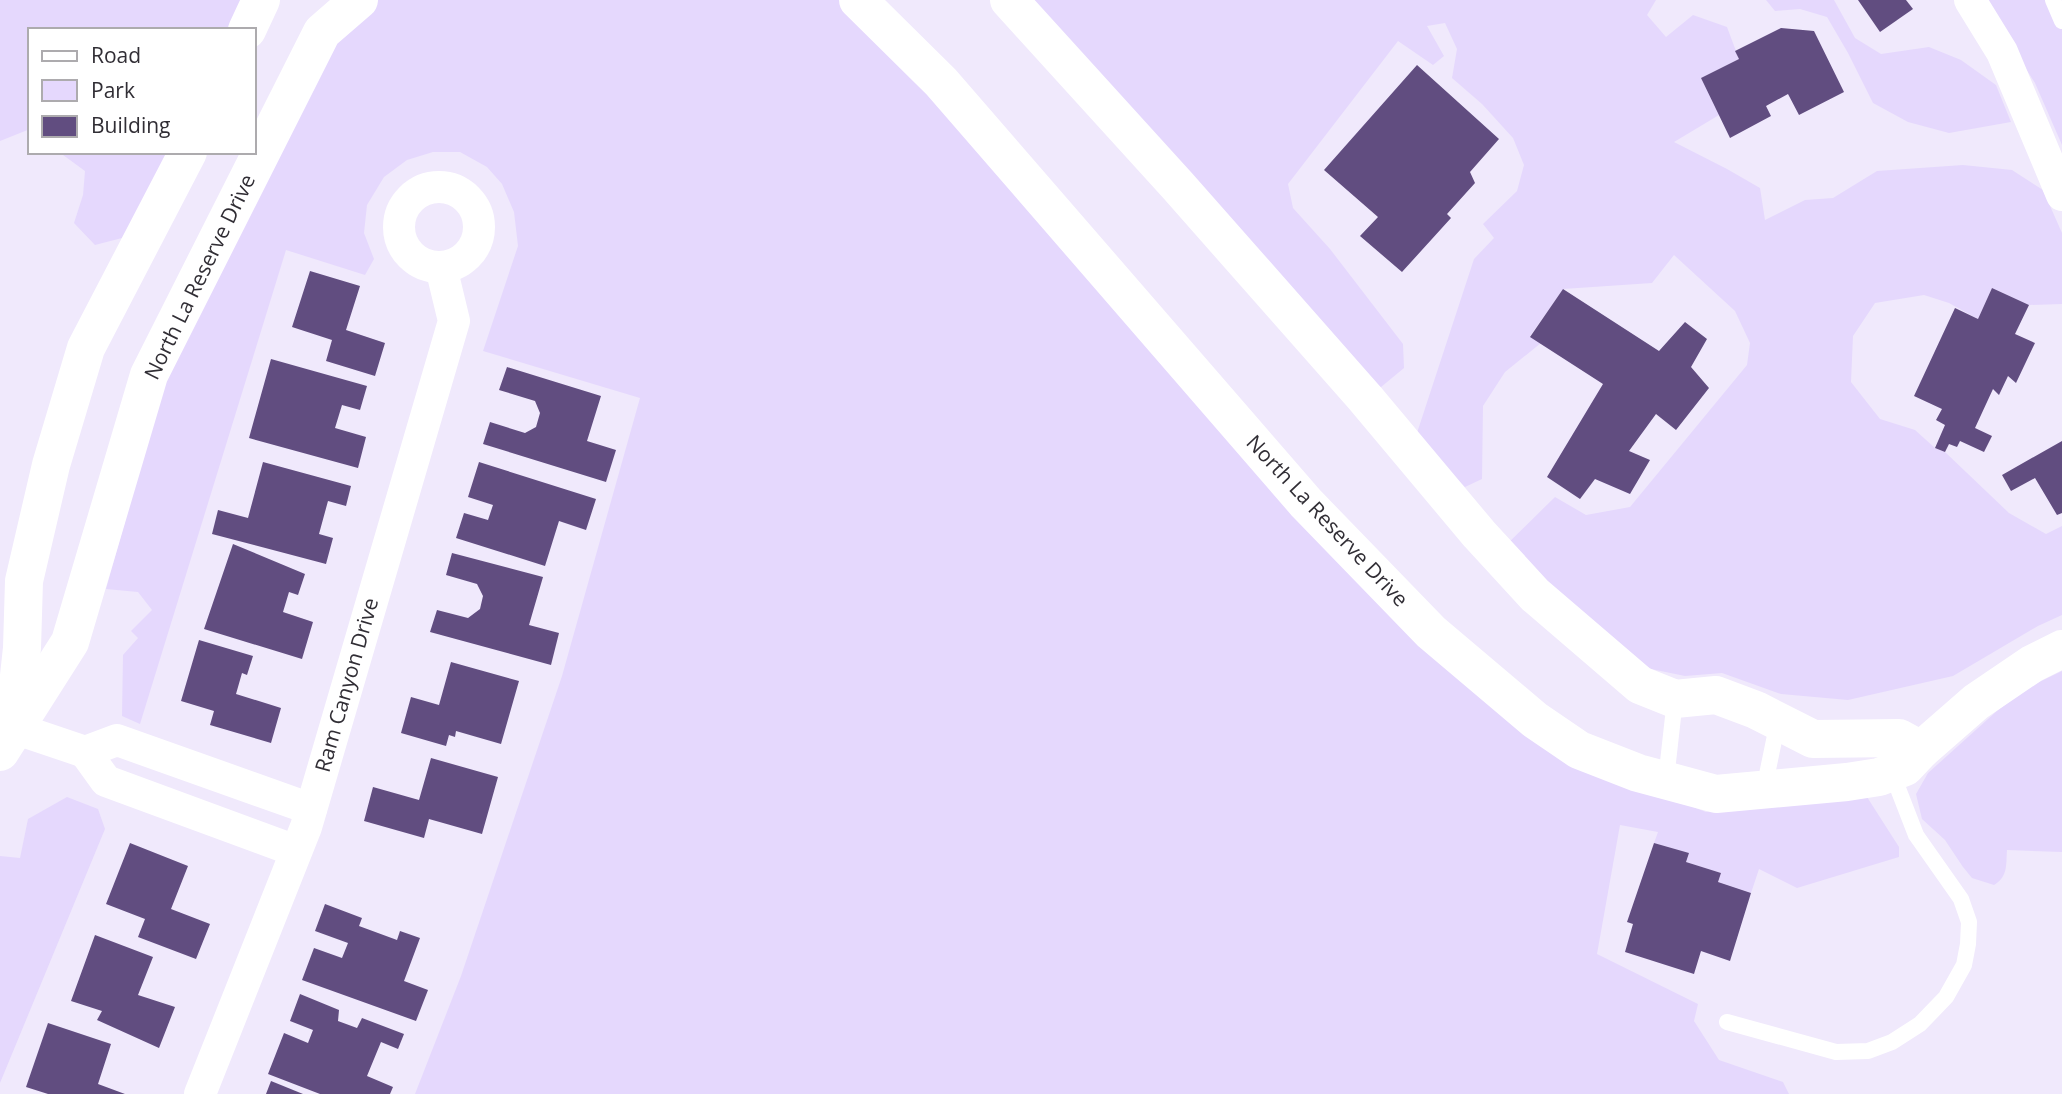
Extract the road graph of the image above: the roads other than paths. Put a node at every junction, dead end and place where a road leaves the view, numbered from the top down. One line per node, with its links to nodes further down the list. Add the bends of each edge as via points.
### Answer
1 (261, 0): 8 (street)
2 (359, 0): 15 (street, North La Reserve Drive, via 322,32 149,375 70,642)
3 (858, 0): 18 (street, North La Reserve Drive, via 941,82 1306,503 1431,632 1535,720 1579,750)
4 (1009, 0): 13 (street, via 1178,186 1535,596 1640,685)
5 (1970, 0): 10 (street, via 2002,52)
6 (2053, 0): 7 (lane)
7 (2062, 21)
8 (248, 28)
9 (187, 154): 15 (street, via 86,348 23,581 22,648)
10 (2062, 195)
11 (441, 267): 20 (street, Ram Canyon Drive, via 454,321)
12 (2062, 649): 17 (street, North La Reserve Drive, via 1976,702)
13 (1675, 699): 14 (street, via 1716,695); 18 (lane)
14 (1779, 721): 17 (street, via 1813,739 1899,738); 19 (lane)
15 (5, 733): 16 (street)
16 (85, 752): 20 (street, via 117,740); 21 (street, via 106,781)
17 (1907, 761): 19 (street, North La Reserve Drive, via 1847,782); 22 (lane, via 1916,835 1961,899 1969,922 1964,965 1946,997 1920,1024 1868,1051 1836,1052)
18 (1666, 781): 19 (street, North La Reserve Drive, via 1716,794)
19 (1764, 789)
20 (311, 809): 21 (street, Ram Canyon Drive)
21 (296, 851): 23 (street, Ram Canyon Drive)
22 (1727, 1022)
23 (200, 1094)

